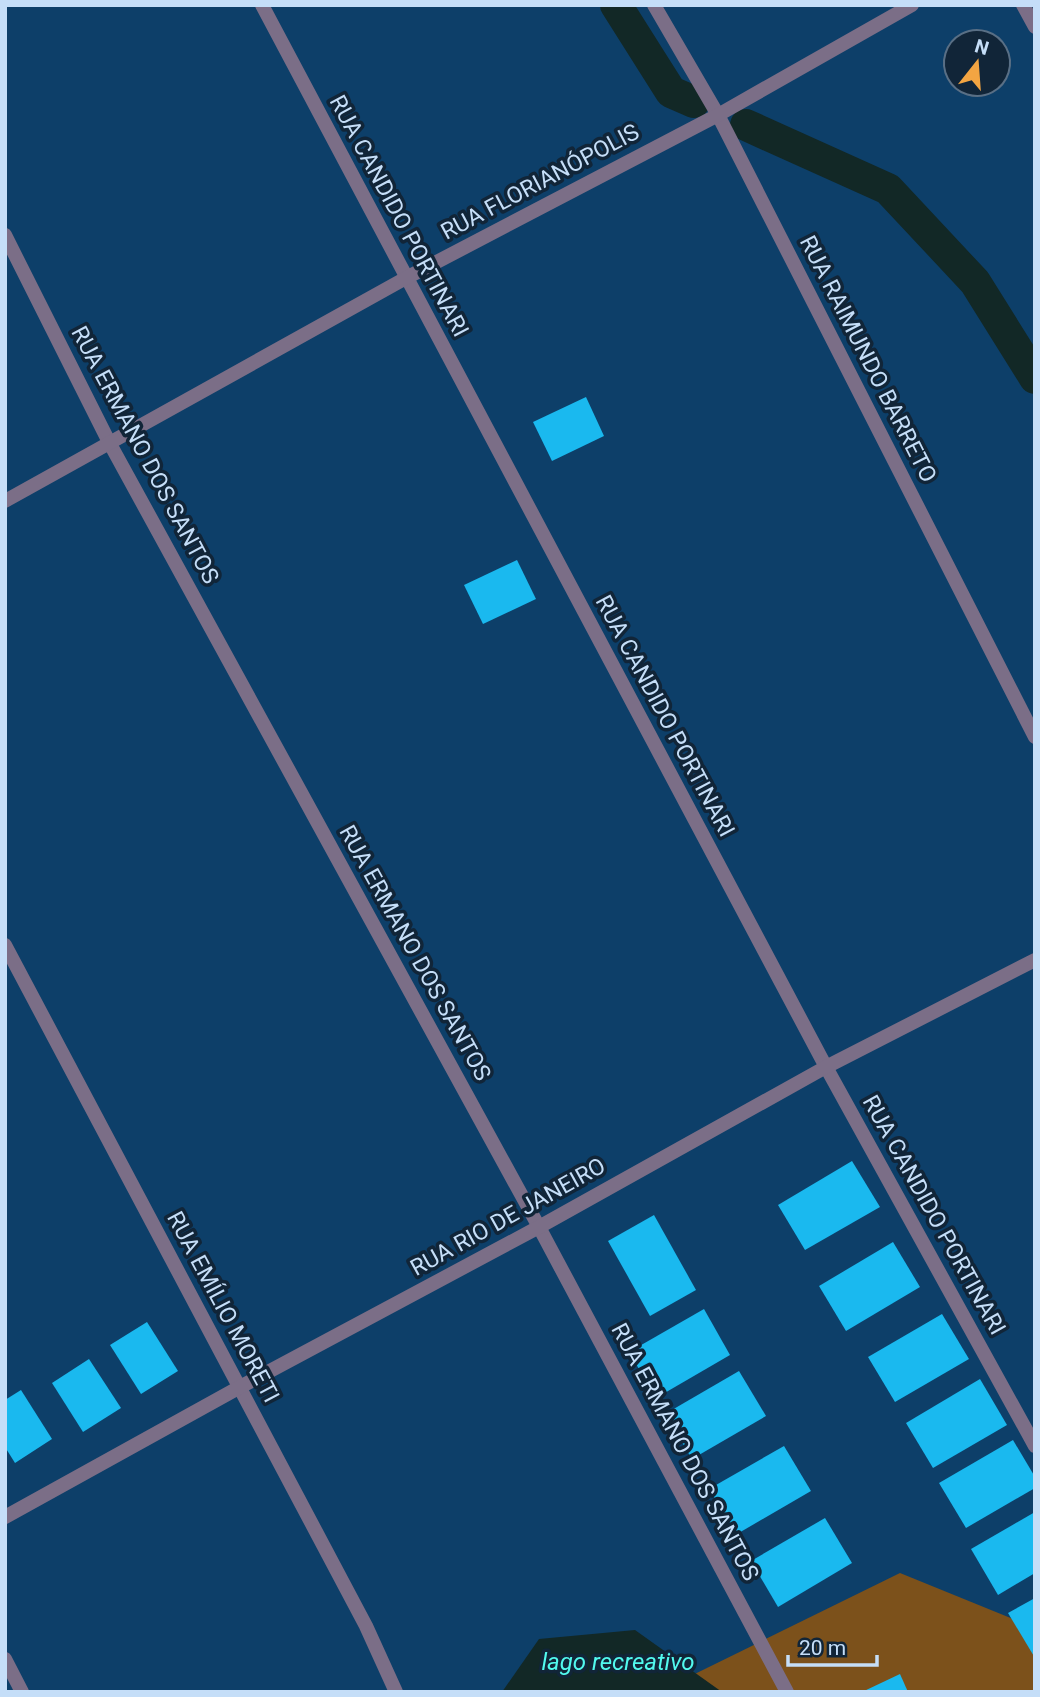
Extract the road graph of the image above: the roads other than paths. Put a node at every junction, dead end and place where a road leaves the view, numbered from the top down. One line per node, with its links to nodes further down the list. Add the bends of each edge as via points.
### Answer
1 (262, 5): 8 (street, RUA CANDIDO PORTINARI)
2 (654, 5): 6 (street, RUA RAIMUNDO BARRETO)
3 (912, 5): 6 (street, RUA FLORIANÓPOLIS)
4 (1023, 5): 5 (street)
5 (1035, 27)
6 (718, 115): 8 (street, RUA FLORIANÓPOLIS); 11 (street, RUA RAIMUNDO BARRETO)
7 (5, 234): 9 (street, RUA ERMANO DOS SANTOS)
8 (406, 278): 9 (street, RUA FLORIANÓPOLIS); 14 (street, RUA CANDIDO PORTINARI)
9 (109, 442): 10 (street, RUA FLORIANÓPOLIS); 15 (street, RUA ERMANO DOS SANTOS)
10 (5, 501)
11 (1035, 737)
12 (5, 945): 16 (street, RUA EMÍLIO MORETI)
13 (1035, 960): 14 (street, RUA RIO DE JANEIRO)
14 (826, 1067): 15 (street, RUA RIO DE JANEIRO); 17 (street, RUA CANDIDO PORTINARI)
15 (539, 1227): 16 (street, RUA RIO DE JANEIRO); 22 (street, RUA ERMANO DOS SANTOS)
16 (240, 1387): 18 (street, RUA RIO DE JANEIRO); 21 (street, RUA EMÍLIO MORETI)
17 (1035, 1446)
18 (5, 1517)
19 (5, 1659): 20 (street)
20 (22, 1692)
21 (396, 1692)
22 (787, 1692)

